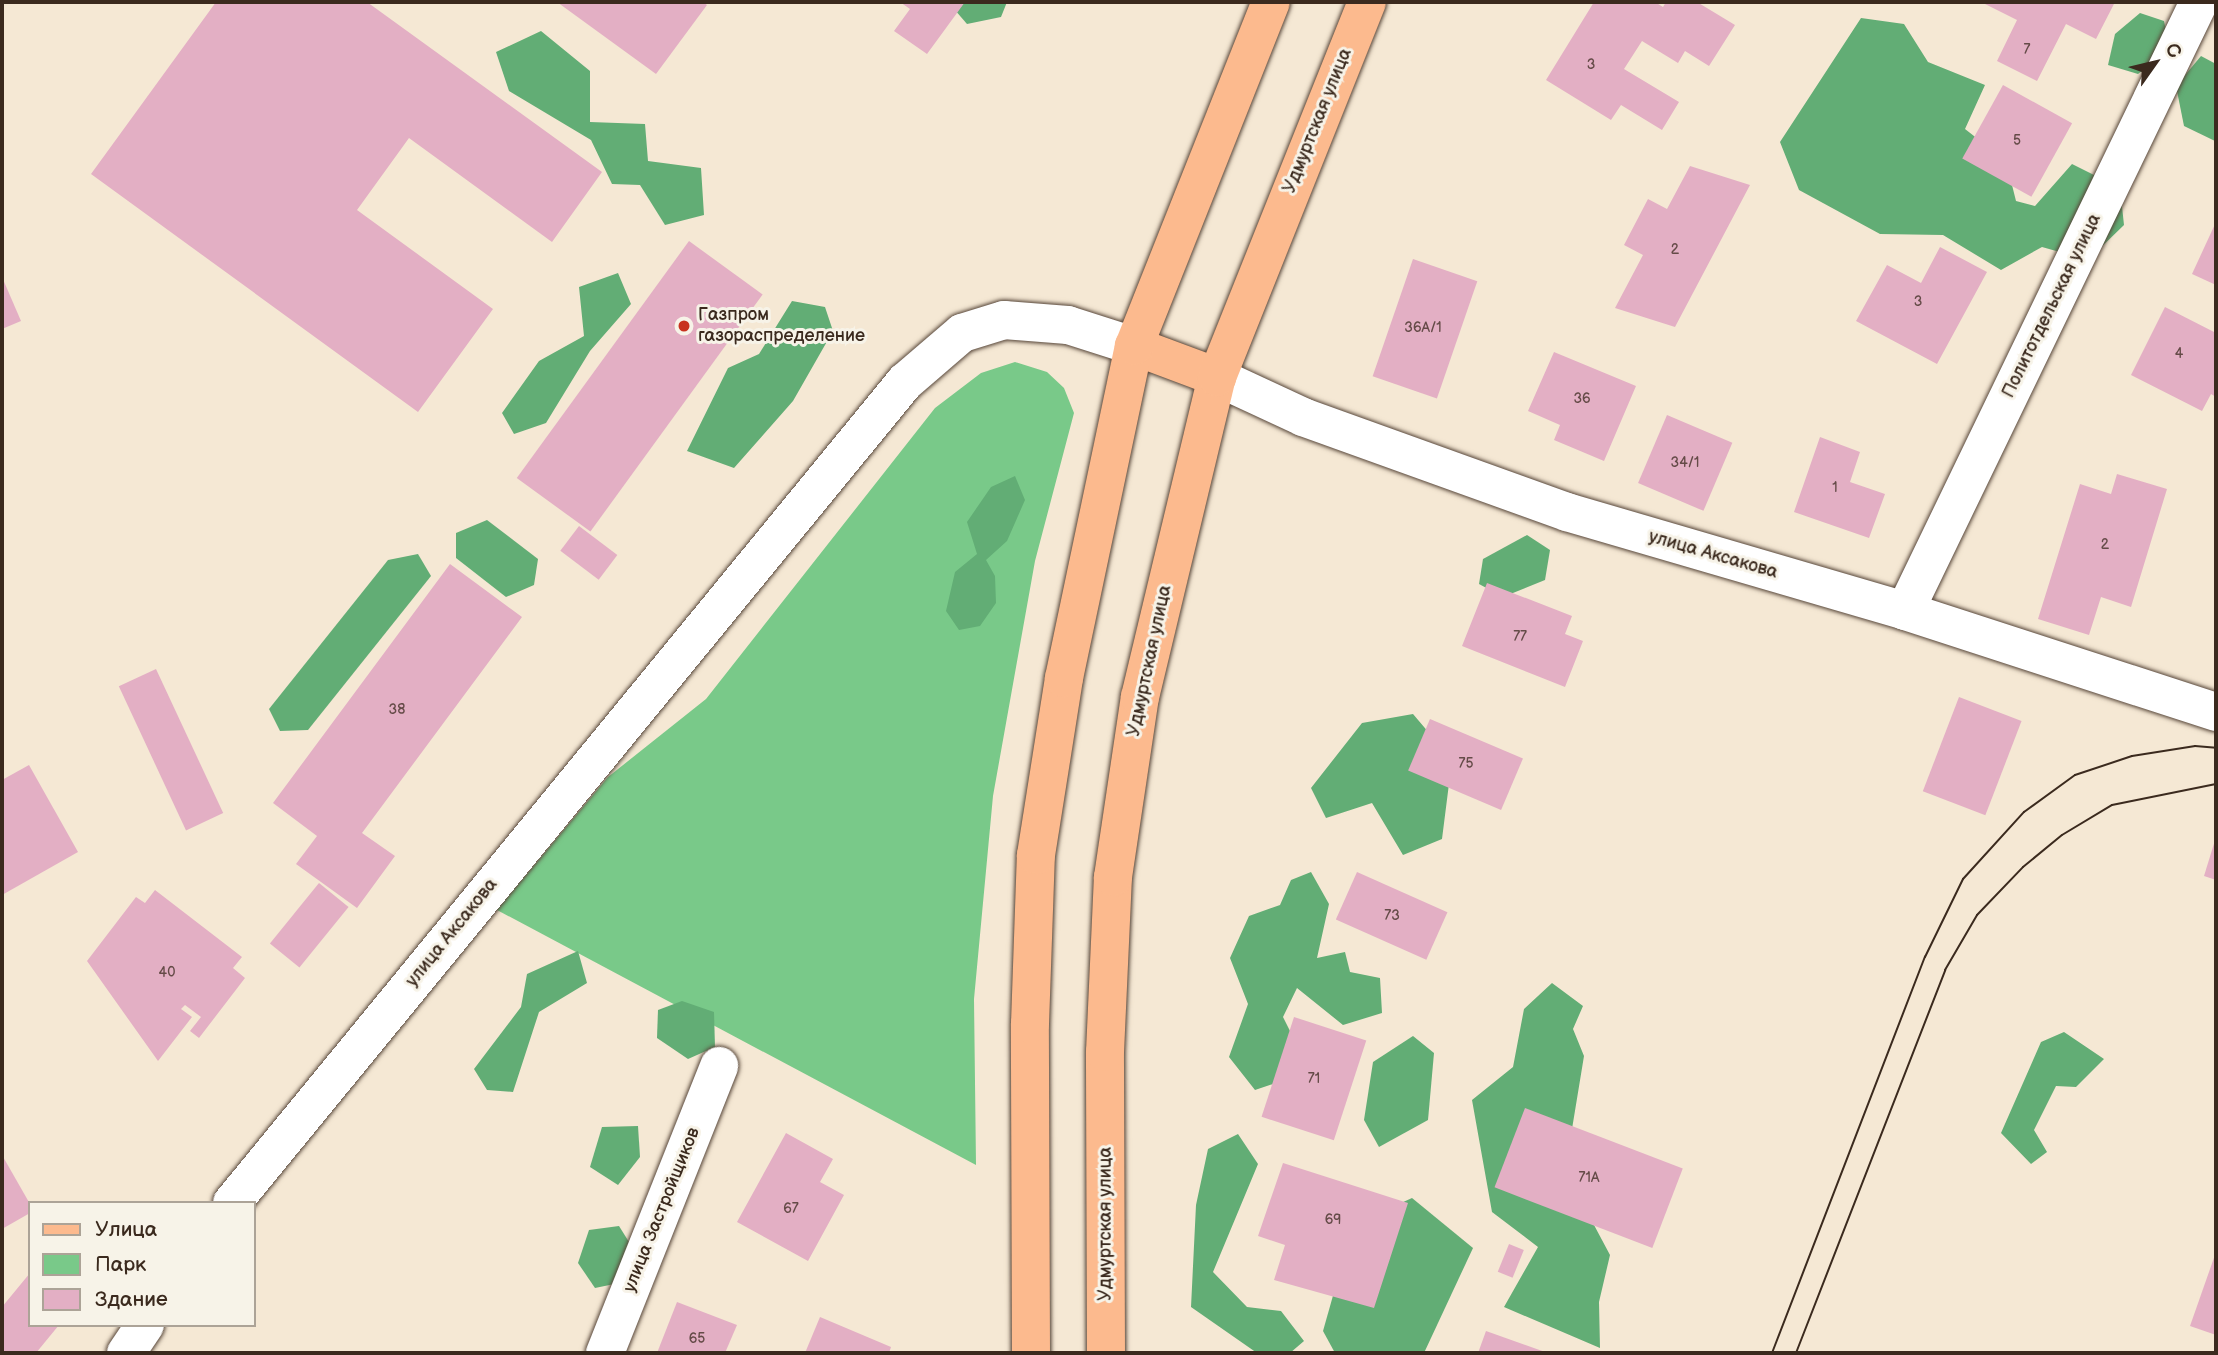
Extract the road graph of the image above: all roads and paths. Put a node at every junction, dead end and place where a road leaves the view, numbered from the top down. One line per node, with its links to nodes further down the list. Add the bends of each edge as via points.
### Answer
1 (1271, 2): 4 (main road)
2 (1367, 2): 5 (main road, Удмуртская улица)
3 (2199, 2): 6 (street, Политотдельская улица)
4 (1134, 346): 5 (main road); 9 (street, улица Аксакова, via 1068,325 1004,320 962,332 905,382); 13 (main road, via 1064,678 1036,855 1030,1024)
5 (1217, 377): 6 (street, улица Аксакова, via 1303,417 1567,512); 14 (main road, Удмуртская улица, via 1140,697 1113,877 1105,1052)
6 (1905, 611): 7 (street, улица Аксакова)
7 (2216, 712)
8 (719, 1066): 12 (street, улица Застройщиков)
9 (234, 1201)
10 (144, 1327): 11 (street)
11 (126, 1353)
12 (605, 1353)
13 (1031, 1353)
14 (1106, 1353)

